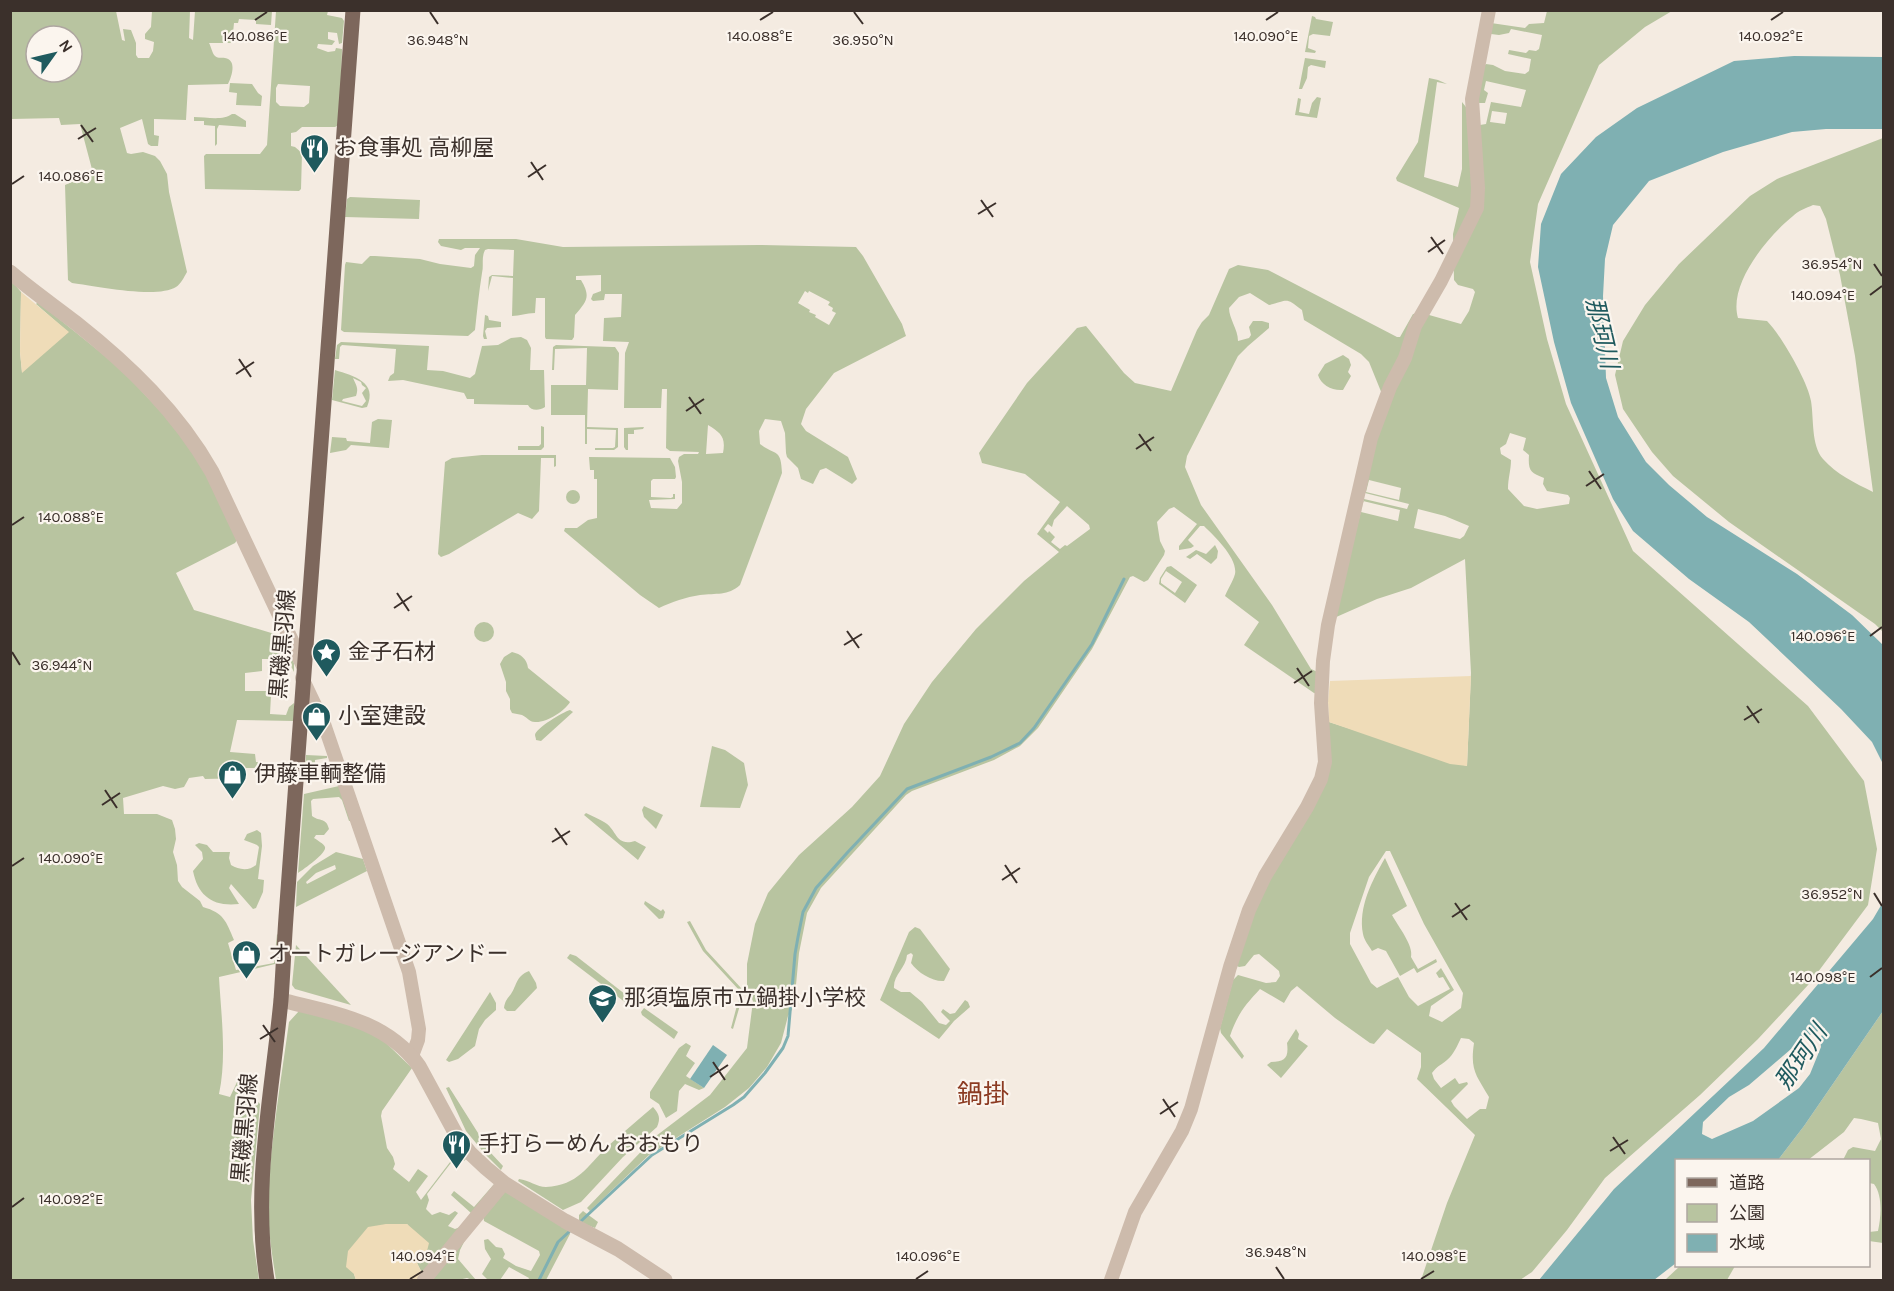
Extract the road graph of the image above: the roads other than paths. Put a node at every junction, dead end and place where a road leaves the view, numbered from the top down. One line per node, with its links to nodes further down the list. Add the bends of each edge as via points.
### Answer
1 (353, 10): 4 (main road, 黒磯黒羽線)
2 (1489, 10): 11 (street, via 1473,99 1477,208 1415,326 1371,438 1328,625 1321,703 1325,762 1321,779 1249,910 1191,1109 1135,1212)
3 (10, 272): 4 (street, via 117,357 176,417 212,472)
4 (303, 671): 5 (main road, 黒磯黒羽線); 6 (street, via 409,972 419,1029)
5 (281, 1000): 6 (street, via 371,1025); 8 (main road, 黒磯黒羽線, via 261,1202)
6 (412, 1056): 7 (street, via 458,1138)
7 (504, 1183): 9 (street); 10 (street)
8 (267, 1281)
9 (424, 1281)
10 (665, 1281)
11 (1112, 1281)

